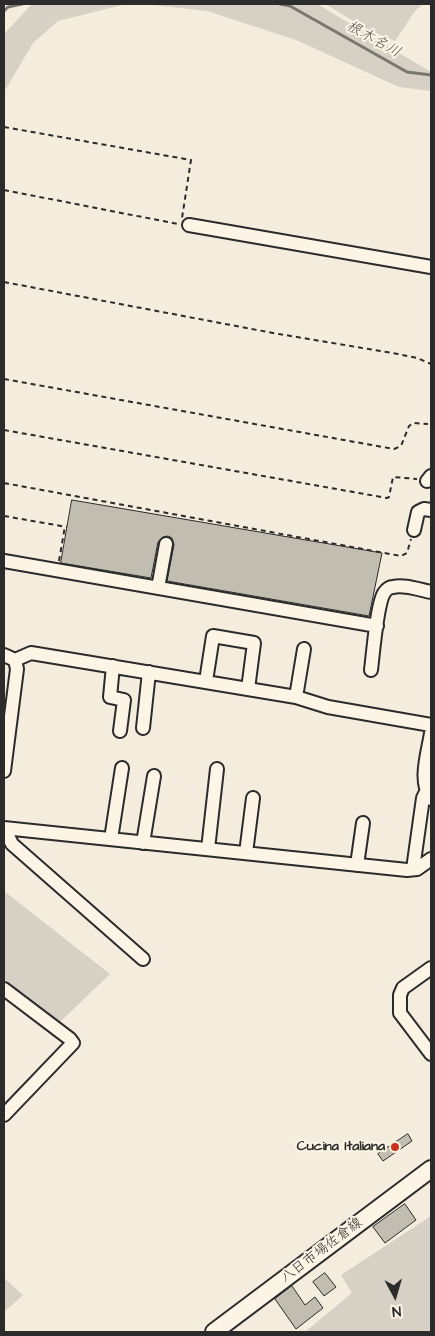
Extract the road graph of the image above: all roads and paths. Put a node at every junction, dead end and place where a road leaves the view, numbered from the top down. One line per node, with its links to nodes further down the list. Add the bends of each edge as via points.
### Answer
1 (4, 127): 2 (path, via 191,160 181,225)
2 (4, 190)
3 (189, 225): 4 (street)
4 (431, 267)
5 (4, 282): 6 (path, via 398,354)
6 (431, 364)
7 (4, 379): 8 (path, via 394,449 401,446 408,426)
8 (428, 424)
9 (4, 430): 10 (path, via 387,498 393,477)
10 (429, 479)
11 (4, 483): 14 (path, via 401,556 407,553)
12 (431, 510): 14 (street, via 418,512)
13 (4, 516): 17 (path, via 66,526)
14 (414, 530)
15 (166, 544): 18 (street)
16 (4, 561): 17 (street)
17 (57, 571): 18 (street)
18 (158, 588): 20 (street)
19 (431, 592): 20 (street, via 401,586 387,590 382,597)
20 (377, 626): 24 (street)
21 (304, 649): 29 (street)
22 (10, 657): 23 (street, via 31,653); 28 (street, via 17,669)
23 (113, 666): 25 (street); 32 (street, via 110,697 124,700)
24 (371, 670)
25 (150, 672): 26 (street); 31 (street)
26 (206, 681): 27 (street); 27 (street, via 213,636 230,639 254,644)
27 (248, 689): 29 (street)
28 (8, 696): 34 (street)
29 (299, 697): 30 (street, via 328,707)
30 (431, 725)
31 (143, 728)
32 (120, 731)
33 (431, 733): 39 (street, via 424,783)
34 (6, 740): 37 (street)
35 (122, 768): 43 (street)
36 (217, 770): 45 (street)
37 (4, 771)
38 (154, 776): 44 (street)
39 (429, 791): 49 (street, via 423,798)
40 (253, 798): 46 (street)
41 (363, 823): 48 (street)
42 (6, 828): 43 (street); 50 (street, via 12,844)
43 (111, 839): 44 (street)
44 (143, 843): 45 (street)
45 (208, 849): 46 (street)
46 (246, 853): 48 (street)
47 (431, 859): 49 (street)
48 (357, 865): 49 (street)
49 (413, 869)
50 (143, 959)
51 (431, 968): 53 (street, via 402,988 399,1007 400,1013)
52 (4, 989): 54 (street, via 73,1043)
53 (431, 1054)
54 (4, 1115)
55 (431, 1169): 56 (main road, 八日市場佐倉線)
56 (214, 1332)

